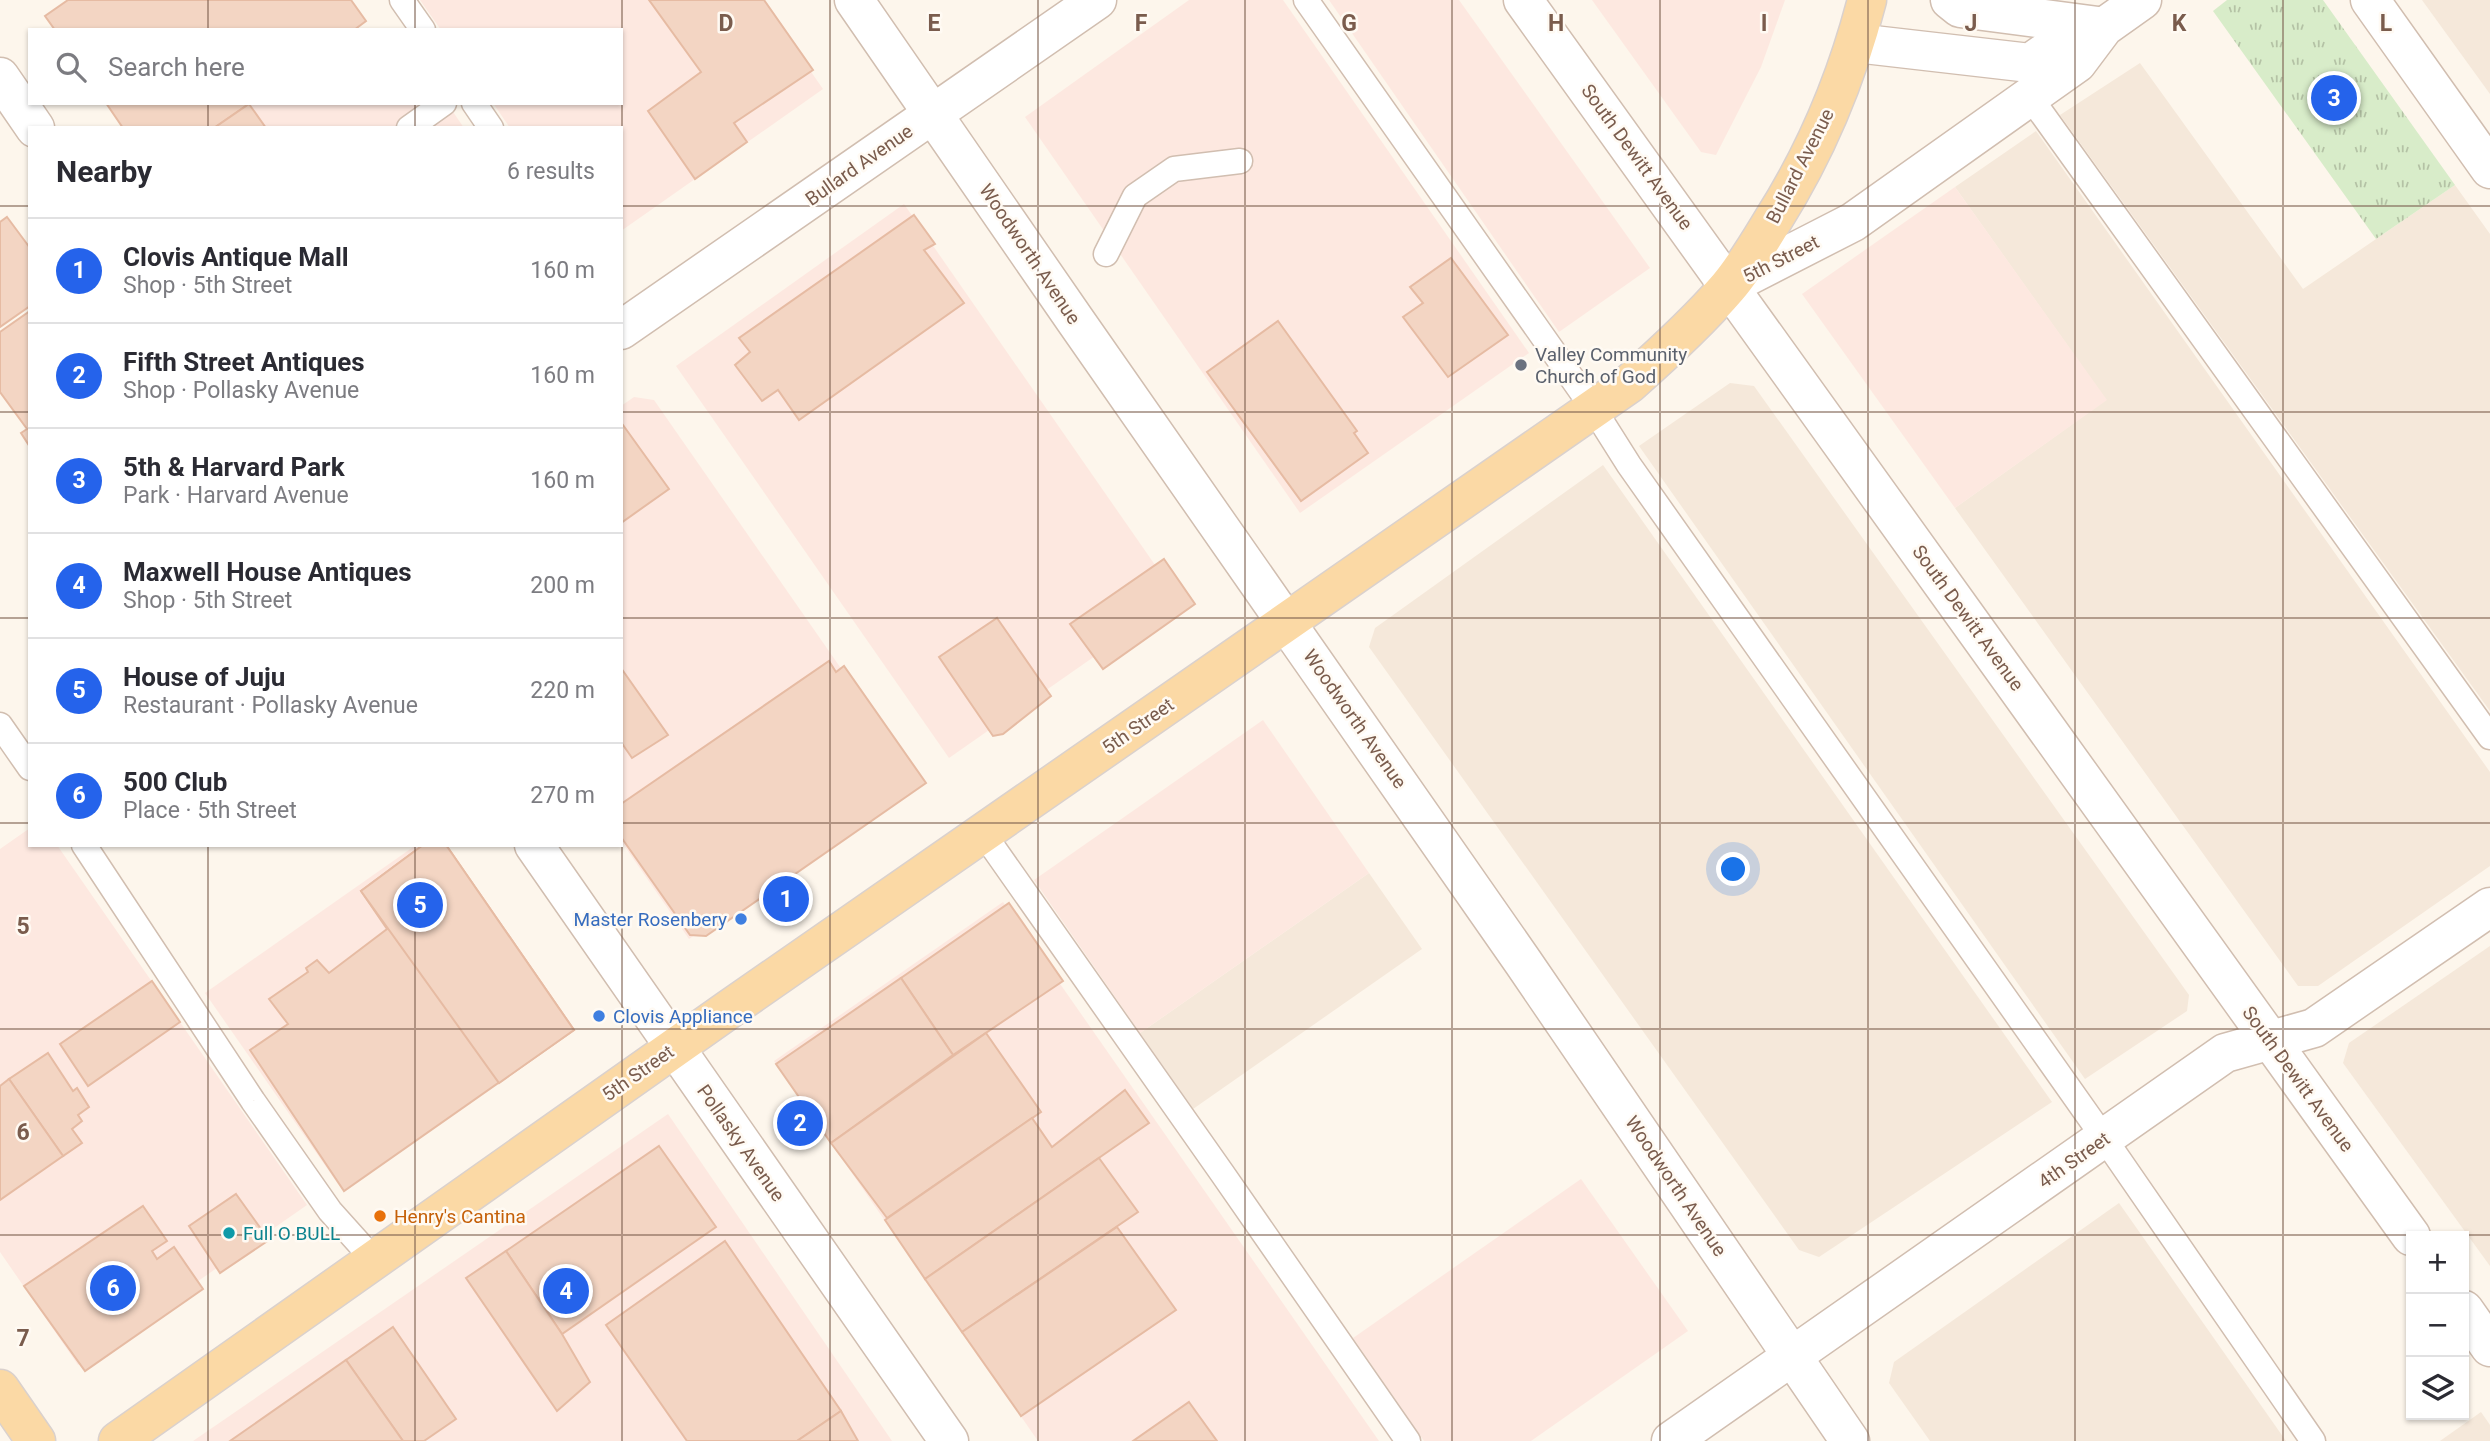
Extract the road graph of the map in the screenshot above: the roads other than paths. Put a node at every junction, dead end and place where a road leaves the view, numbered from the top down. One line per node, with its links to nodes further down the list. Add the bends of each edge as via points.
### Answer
1 (402, 0): 11 (lane)
2 (854, 0): 17 (street, Woodworth Avenue)
3 (1097, 0): 17 (street, Bullard Avenue)
4 (1307, 0): 26 (lane)
5 (1523, 0): 24 (street, South Dewitt Avenue)
6 (1867, 0): 12 (main road, Bullard Avenue)
7 (1950, 0): 10 (street, via 1960,8)
8 (2142, 0): 10 (street, 5th Street)
9 (2370, 0): 22 (street)
10 (2104, 27): 12 (street, via 2063,40 2030,63); 14 (street, 5th Street, via 2077,63)
11 (422, 28)
12 (1856, 43): 24 (main road, Bullard Avenue, via 1822,130 1792,190)
13 (0, 77): 18 (street)
14 (2030, 97): 24 (street, 5th Street, via 1853,222); 29 (lane)
15 (441, 105): 19 (lane)
16 (475, 105): 20 (lane)
17 (933, 114): 25 (street, Bullard Avenue); 27 (street, Woodworth Avenue)
18 (34, 126)
19 (412, 126)
20 (490, 126)
21 (1240, 161): 23 (lane, via 1174,169 1135,196)
22 (2490, 169)
23 (1106, 254)
24 (1730, 285): 26 (main road, 5th Street, via 1679,341 1629,384); 35 (street, South Dewitt Avenue)
25 (624, 322)
26 (1592, 408): 27 (main road, 5th Street); 37 (lane)
27 (1288, 622): 31 (main road, 5th Street); 42 (street, Woodworth Avenue)
28 (0, 725): 30 (lane)
29 (2490, 737)
30 (15, 759)
31 (983, 833): 36 (main road, 5th Street); 47 (lane)
32 (85, 847): 39 (lane, via 330,1211)
33 (535, 847): 36 (street, Pollasky Avenue)
34 (2490, 907): 35 (street, 4th Street, via 2314,1028)
35 (2273, 1041): 37 (street, 4th Street, via 2225,1054); 38 (street, South Dewitt Avenue)
36 (675, 1047): 39 (main road, 5th Street); 46 (street, Pollasky Avenue)
37 (2104, 1139): 42 (street, 4th Street); 50 (lane)
38 (2407, 1231)
39 (374, 1261): 45 (main road, 5th Street)
40 (2469, 1317): 41 (street)
41 (2490, 1346)
42 (1793, 1357): 48 (street, 4th Street); 49 (street, Woodworth Avenue)
43 (0, 1390): 44 (main road)
44 (36, 1441)
45 (118, 1441)
46 (948, 1441)
47 (1408, 1441)
48 (1671, 1441)
49 (1850, 1441)
50 (2313, 1441)

